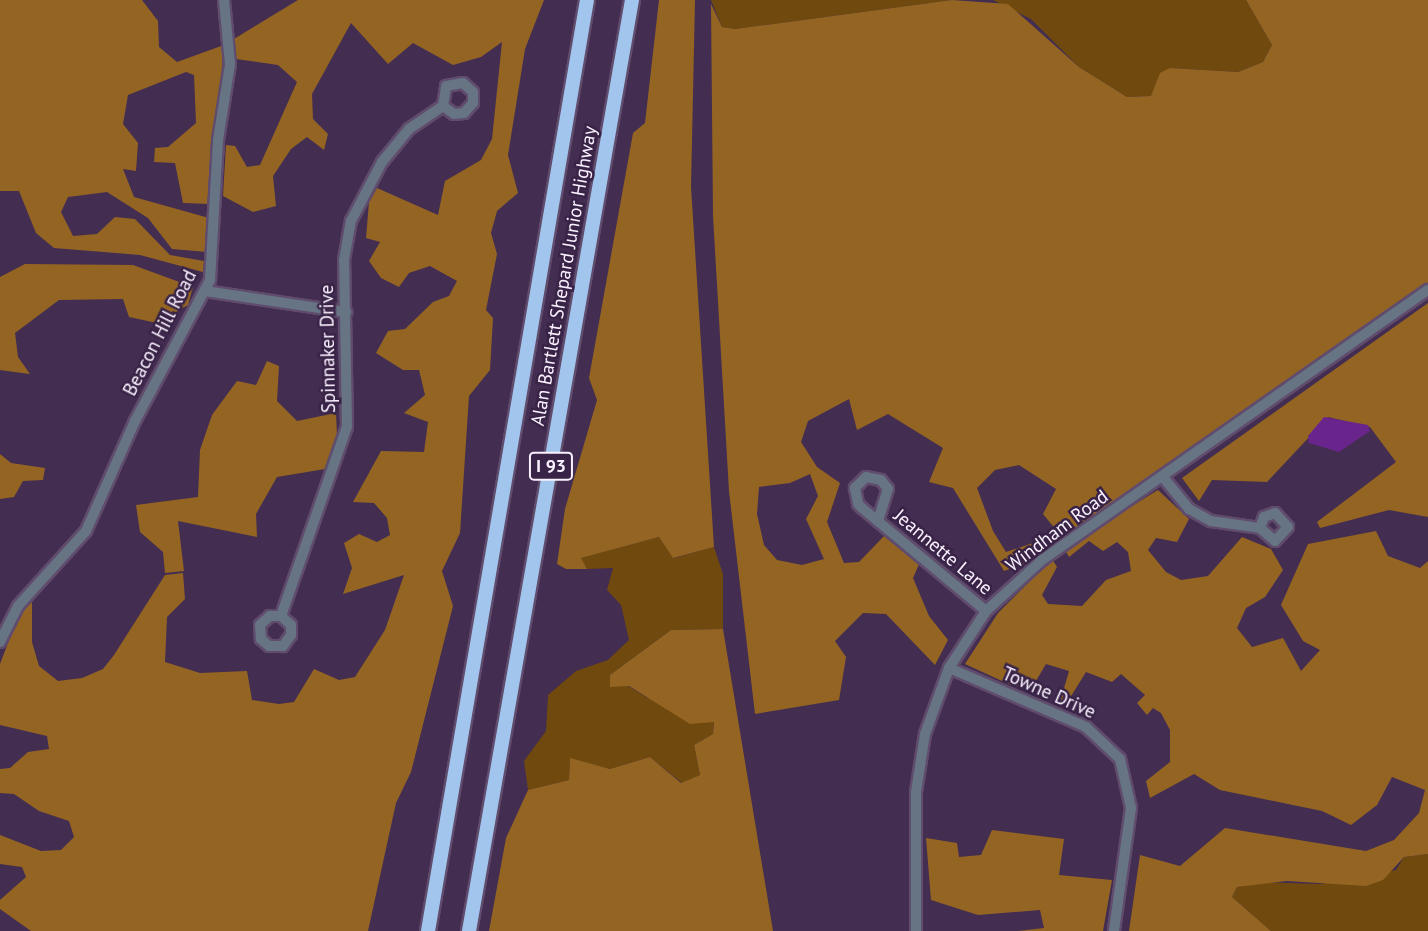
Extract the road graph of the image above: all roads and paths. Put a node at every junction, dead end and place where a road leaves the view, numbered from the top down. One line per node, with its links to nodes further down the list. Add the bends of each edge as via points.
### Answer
1 (224, 0): 6 (street, Beacon Hill Road, via 230,64 218,140 214,258)
2 (587, 0): 15 (highway, Alan Bartlett Shepard Junior Highway / I 93)
3 (632, 0): 16 (highway, Alan Bartlett Shepard Junior Highway / I 93)
4 (443, 106): 7 (street, Spinnaker Drive, via 397,142 358,203 345,251)
5 (1428, 290): 8 (street, Windham Road)
6 (205, 291): 7 (street); 13 (street, Beacon Hill Road, via 173,345 86,531 18,606)
7 (346, 312): 12 (street, Spinnaker Drive, via 349,403 345,438)
8 (1162, 476): 10 (street, via 1204,519); 11 (street, Windham Road, via 1042,560)
9 (878, 521): 11 (street, Jeannette Lane)
10 (1260, 528)
11 (986, 611): 14 (street, Windham Road)
12 (281, 616)
13 (0, 642)
14 (949, 668): 17 (street, Windham Road, via 919,762); 18 (street, Towne Drive, via 1086,727 1120,759 1131,808)
15 (428, 931)
16 (469, 931)
17 (916, 931)
18 (1114, 931)

